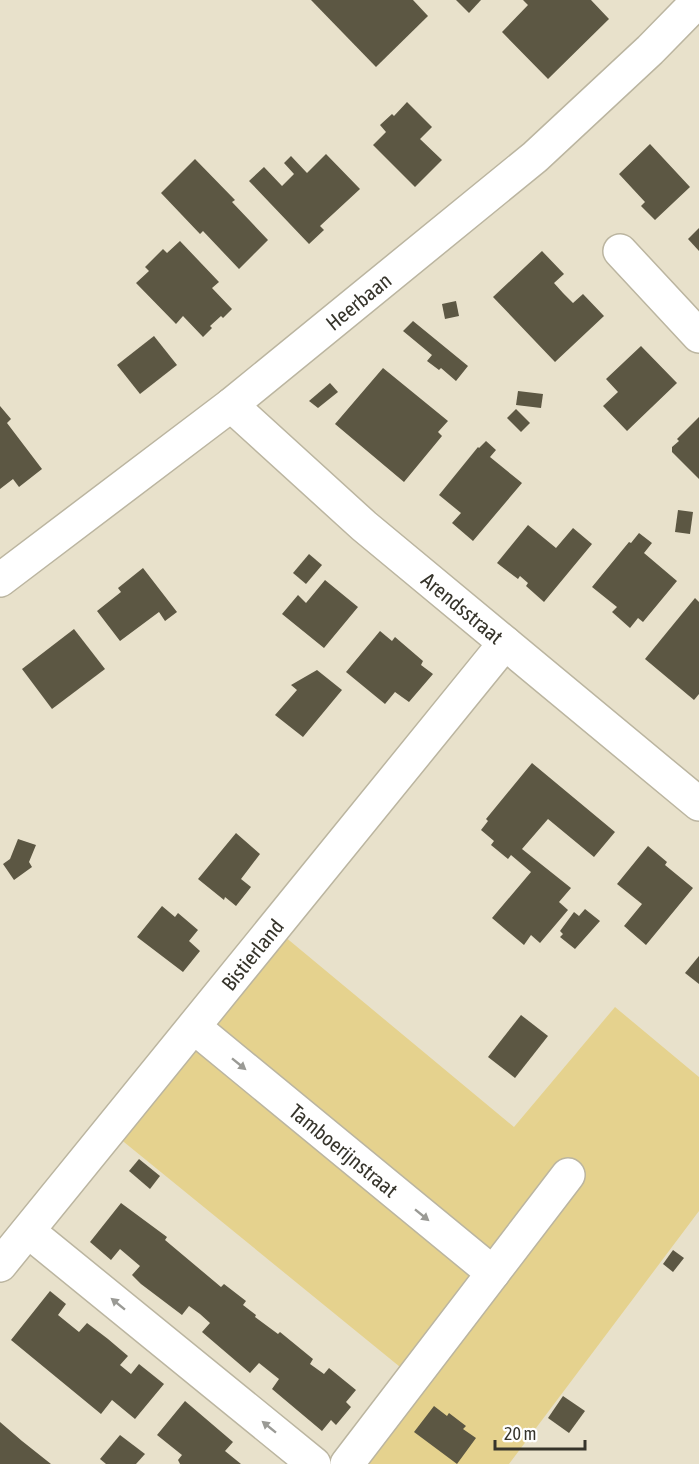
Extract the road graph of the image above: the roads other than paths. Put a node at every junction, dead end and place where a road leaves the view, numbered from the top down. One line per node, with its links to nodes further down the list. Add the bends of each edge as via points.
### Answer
1 (699, 0): 4 (street, Heerbaan, via 535,157)
2 (620, 251): 3 (street)
3 (699, 336)
4 (231, 405): 5 (street, Heerbaan); 6 (street, Arendsstraat, via 364,526)
5 (0, 580)
6 (504, 644): 7 (street, Arendsstraat); 8 (street, Bistierland)
7 (699, 804)
8 (194, 1027): 10 (street, Bistierland); 12 (street, Tamboerijnstraat, one-way to 12)
9 (568, 1175): 12 (street)
10 (28, 1231): 11 (street, Bistierland); 13 (street, one-way to 10)
11 (0, 1266)
12 (493, 1274): 14 (street)
13 (314, 1464)
14 (347, 1464)

